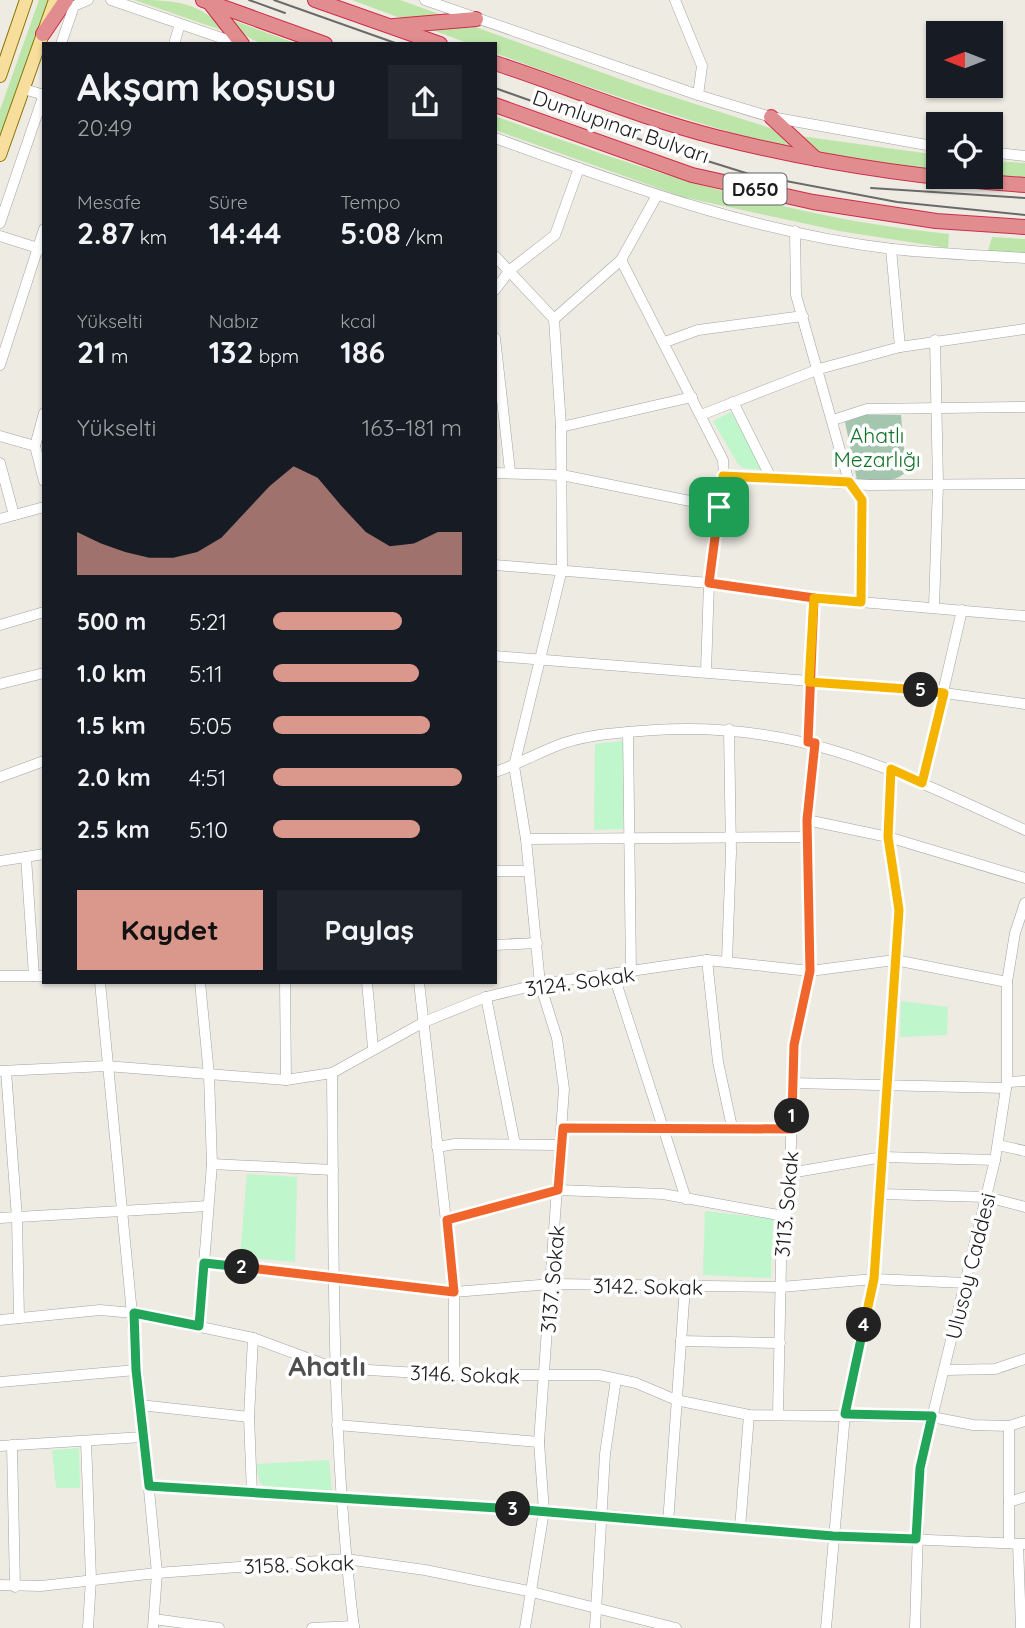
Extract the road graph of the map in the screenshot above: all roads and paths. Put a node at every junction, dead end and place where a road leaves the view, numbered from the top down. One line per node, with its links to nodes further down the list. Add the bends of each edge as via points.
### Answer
1 (26, 0): 21 (main road)
2 (55, 0): 13 (main road)
3 (66, 0): 13 (highway)
4 (88, 0): 14 (street, via 74,6)
5 (111, 0): 11 (street)
6 (315, 0): 12 (highway)
7 (425, 0): 10 (street)
8 (675, 0): 24 (street, via 702,66)
9 (206, 1): 17 (highway); 18 (highway)
10 (476, 19): 12 (highway); 24 (street)
11 (180, 24): 15 (street); 16 (street)
12 (389, 26): 19 (highway)
13 (43, 34): 22 (main road)
14 (62, 42)
15 (175, 42)
16 (234, 42)
17 (238, 42)
18 (319, 42)
19 (434, 42)
20 (497, 63): 33 (highway, Dumlupınar Bulvarı / D650, via 702,133)
21 (0, 76)
22 (23, 89): 23 (street); 31 (main road)
23 (42, 94)
24 (698, 95): 27 (street)
25 (42, 101): 37 (street)
26 (497, 106): 38 (highway, Dumlupınar Bulvarı / D650, via 692,175 936,221)
27 (771, 117): 29 (street); 33 (highway)
28 (497, 139): 34 (street)
29 (926, 145)
30 (1003, 153): 32 (street)
31 (0, 155)
32 (1025, 156)
33 (817, 160): 35 (highway, Dumlupınar Bulvarı / D650, via 930,179)
34 (579, 168): 36 (street); 46 (street, via 555,234)
35 (1025, 185)
36 (656, 197): 39 (street); 45 (street)
37 (0, 223)
38 (1025, 227)
39 (795, 230): 42 (street); 48 (street, via 796,295)
40 (0, 236): 41 (street)
41 (40, 249): 54 (street)
42 (891, 249): 44 (street); 53 (street)
43 (497, 258): 46 (street)
44 (1025, 258)
45 (621, 260): 49 (street); 52 (street)
46 (510, 270): 47 (street); 49 (street)
47 (497, 287)
48 (803, 316): 52 (street, via 698,330); 56 (street)
49 (554, 319): 64 (street)
50 (1025, 329): 51 (street)
51 (935, 341): 53 (street); 60 (street)
52 (665, 342): 57 (street)
53 (900, 346): 56 (street)
54 (0, 365)
55 (498, 367): 68 (street)
56 (819, 369): 58 (street); 63 (street)
57 (692, 397): 61 (street); 64 (street)
58 (733, 402): 61 (street); 73 (street)
59 (1025, 407): 60 (street)
60 (938, 409): 63 (street, via 867,409); 75 (street)
61 (701, 415): 72 (street, via 723,460)
62 (42, 420): 66 (street)
63 (833, 420): 74 (street)
64 (561, 427): 71 (street)
65 (0, 436): 66 (street)
66 (35, 446): 70 (street)
67 (0, 463): 79 (street)
68 (510, 471): 69 (street); 71 (street)
69 (497, 472)
70 (42, 473)
71 (562, 475): 77 (street); 82 (street)
72 (723, 476): 73 (street); 77 (street)
73 (771, 478): 74 (street)
74 (849, 482): 75 (street); 85 (street, via 862,500)
75 (938, 484): 76 (street); 86 (street)
76 (1025, 484)
77 (719, 507): 83 (street)
78 (42, 508): 79 (street)
79 (14, 515): 80 (street)
80 (0, 519)
81 (497, 565): 82 (street)
82 (562, 569): 83 (street); 92 (street)
83 (709, 583): 84 (street); 93 (street)
84 (814, 598): 85 (street); 95 (street, 3113. Sokak)
85 (861, 602): 86 (street)
86 (934, 608): 87 (street)
87 (962, 610): 89 (street); 97 (street)
88 (42, 615): 90 (street)
89 (1025, 616)
90 (0, 625)
91 (497, 656): 92 (street)
92 (540, 660): 93 (street); 103 (street)
93 (706, 671): 95 (street)
94 (42, 674): 96 (street)
95 (809, 682): 97 (street); 101 (street, 3113. Sokak)
96 (0, 684)
97 (944, 693): 98 (street); 107 (street)
98 (1025, 704)
99 (729, 729): 100 (street); 101 (street); 114 (street)
100 (628, 732): 103 (street, via 565,743); 112 (street)
101 (812, 742): 104 (street); 108 (street, 3113. Sokak)
102 (42, 762): 106 (street)
103 (514, 766): 105 (street); 113 (street, 3137. Sokak)
104 (891, 769): 107 (street); 111 (street)
105 (497, 771)
106 (0, 777)
107 (922, 783): 109 (street)
108 (807, 820): 110 (street, 3113. Sokak); 111 (street)
109 (1025, 830)
110 (807, 837): 114 (street); 128 (street, 3113. Sokak)
111 (888, 837): 120 (street); 127 (street, via 899,910)
112 (629, 838): 113 (street); 114 (street); 129 (street)
113 (526, 839): 119 (street, 3137. Sokak)
114 (731, 839): 126 (street)
115 (42, 854): 116 (street)
116 (26, 857): 117 (street); 131 (street)
117 (0, 861)
118 (497, 871): 119 (street)
119 (529, 871): 123 (street, 3137. Sokak)
120 (1025, 878)
121 (1025, 903): 122 (street, Ulusoy Caddesi)
122 (1020, 933): 133 (street, Ulusoy Caddesi)
123 (537, 943): 124 (street); 139 (street, 3137. Sokak)
124 (497, 946)
125 (707, 960): 126 (street, 3124. Sokak); 129 (street, 3124. Sokak); 153 (street)
126 (727, 960): 128 (street, 3124. Sokak)
127 (895, 960): 128 (street, 3124. Sokak); 133 (street, 3124. Sokak); 151 (street)
128 (810, 971): 149 (street, 3113. Sokak, via 794,1045)
129 (631, 974): 132 (street, 3124. Sokak)
130 (0, 976): 131 (street)
131 (39, 976)
132 (614, 976): 139 (street, 3124. Sokak); 152 (street)
133 (1007, 982): 150 (street, Ulusoy Caddesi)
134 (100, 984): 143 (street)
135 (200, 984): 146 (street)
136 (285, 984): 147 (street)
137 (367, 984): 142 (street)
138 (419, 984): 141 (street)
139 (540, 984): 140 (street, 3124. Sokak); 154 (street, 3137. Sokak, via 557,1038 564,1089)
140 (486, 997): 141 (street, 3124. Sokak); 156 (street)
141 (424, 1022): 142 (street, 3124. Sokak); 159 (street)
142 (373, 1048): 145 (street, 3124. Sokak)
143 (106, 1066): 144 (street, 3124. Sokak); 146 (street, 3124. Sokak); 172 (street)
144 (3, 1071): 175 (street)
145 (332, 1073): 147 (street, 3124. Sokak); 164 (street)
146 (209, 1075): 147 (street, 3124. Sokak); 163 (street)
147 (286, 1080)
148 (1025, 1081): 150 (street)
149 (792, 1083): 151 (street); 155 (street, 3113. Sokak)
150 (1007, 1085): 151 (street); 158 (street, Ulusoy Caddesi)
151 (888, 1086): 161 (street)
152 (665, 1127): 153 (street); 154 (street); 169 (street)
153 (732, 1127): 155 (street)
154 (563, 1128): 157 (street, 3137. Sokak)
155 (792, 1129): 165 (street, 3113. Sokak)
156 (515, 1144): 157 (street); 159 (street)
157 (559, 1145): 166 (street, 3137. Sokak)
158 (998, 1145): 160 (street); 162 (street, Ulusoy Caddesi)
159 (438, 1147): 176 (street)
160 (1025, 1151)
161 (883, 1157): 162 (street); 165 (street); 167 (street)
162 (995, 1160): 168 (street, Ulusoy Caddesi)
163 (212, 1164): 164 (street); 170 (street)
164 (333, 1170): 178 (street)
165 (790, 1173): 173 (street, 3113. Sokak)
166 (558, 1190): 169 (street); 176 (street); 181 (street, 3137. Sokak)
167 (880, 1195): 168 (street); 179 (street)
168 (987, 1197): 171 (street); 180 (street, Ulusoy Caddesi)
169 (686, 1199): 173 (street)
170 (208, 1206): 172 (street); 177 (street)
171 (1025, 1208)
172 (121, 1213): 175 (street); 185 (street)
173 (784, 1216): 183 (street, 3113. Sokak)
174 (0, 1218): 175 (street)
175 (17, 1218): 186 (street)
176 (447, 1220): 184 (street)
177 (204, 1263): 178 (street, 3142. Sokak); 188 (street)
178 (334, 1279): 184 (street, 3142. Sokak); 193 (street)
179 (874, 1279): 180 (street, 3142. Sokak); 183 (street, 3142. Sokak); 202 (street)
180 (967, 1283): 195 (street, Ulusoy Caddesi)
181 (552, 1284): 182 (street, 3142. Sokak); 184 (street, 3142. Sokak); 197 (street, 3137. Sokak)
182 (685, 1287): 183 (street, 3142. Sokak); 190 (street)
183 (781, 1287): 191 (street, 3113. Sokak)
184 (454, 1292): 196 (street)
185 (134, 1313): 186 (street, 3146. Sokak, via 100,1310); 188 (street, 3146. Sokak); 194 (street)
186 (19, 1318): 187 (street, 3146. Sokak)
187 (0, 1320)
188 (199, 1326): 189 (street, 3146. Sokak)
189 (253, 1338): 193 (street, 3146. Sokak); 206 (street)
190 (681, 1341): 191 (street); 200 (street)
191 (780, 1343): 204 (street, 3113. Sokak)
192 (1025, 1359): 195 (street, via 995,1369)
193 (334, 1368): 196 (street, 3146. Sokak); 208 (street)
194 (136, 1370): 199 (street); 201 (street)
195 (945, 1370): 205 (street, Ulusoy Caddesi)
196 (454, 1375): 197 (street, 3146. Sokak)
197 (543, 1376): 198 (street, 3146. Sokak); 212 (street, 3137. Sokak)
198 (616, 1379): 200 (street, 3146. Sokak); 221 (street)
199 (0, 1382)
200 (676, 1399): 203 (street, 3146. Sokak); 222 (street)
201 (140, 1405): 206 (street); 210 (street)
202 (845, 1414): 204 (street, 3146. Sokak); 205 (street, 3146. Sokak); 224 (street)
203 (749, 1415): 204 (street, 3146. Sokak); 223 (street)
204 (778, 1415)
205 (932, 1416): 209 (street, 3146. Sokak, via 973,1425); 225 (street, Ulusoy Caddesi, via 920,1468)
206 (249, 1417): 216 (street)
207 (1025, 1421): 209 (street, 3146. Sokak)
208 (337, 1425): 212 (street); 218 (street)
209 (1009, 1426): 219 (street)
210 (143, 1437): 211 (street); 215 (street)
211 (86, 1441): 213 (street); 229 (street)
212 (539, 1442): 220 (street, 3137. Sokak)
213 (12, 1445): 214 (street); 231 (street)
214 (0, 1446)
215 (149, 1486): 216 (street); 228 (street)
216 (252, 1493): 218 (street)
217 (1025, 1497): 219 (street)
218 (341, 1498): 220 (street); 227 (street)
219 (1009, 1502): 226 (street)
220 (544, 1511): 221 (street); 232 (street, 3137. Sokak)
221 (602, 1515): 222 (street); 233 (street)
222 (668, 1522): 223 (street)
223 (740, 1528): 224 (street)
224 (833, 1536): 225 (street); 242 (street)
225 (916, 1539): 226 (street); 243 (street, Ulusoy Caddesi)
226 (1017, 1544): 244 (street)
227 (346, 1559): 228 (street, 3158. Sokak); 232 (street, 3158. Sokak); 235 (street)
228 (157, 1573): 229 (street, 3158. Sokak); 234 (street)
229 (91, 1579): 231 (street, 3158. Sokak); 236 (street)
230 (0, 1586): 231 (street, 3158. Sokak)
231 (15, 1587)
232 (528, 1591): 233 (street, 3158. Sokak); 239 (street, 3137. Sokak)
233 (596, 1608): 240 (street); 241 (street, 3158. Sokak)
234 (153, 1624): 237 (street)
235 (354, 1627): 238 (street)
236 (88, 1628)
237 (219, 1628)
238 (312, 1628)
239 (524, 1628)
240 (595, 1628)
241 (676, 1628)
242 (826, 1628)
243 (915, 1628)
244 (1021, 1628)

